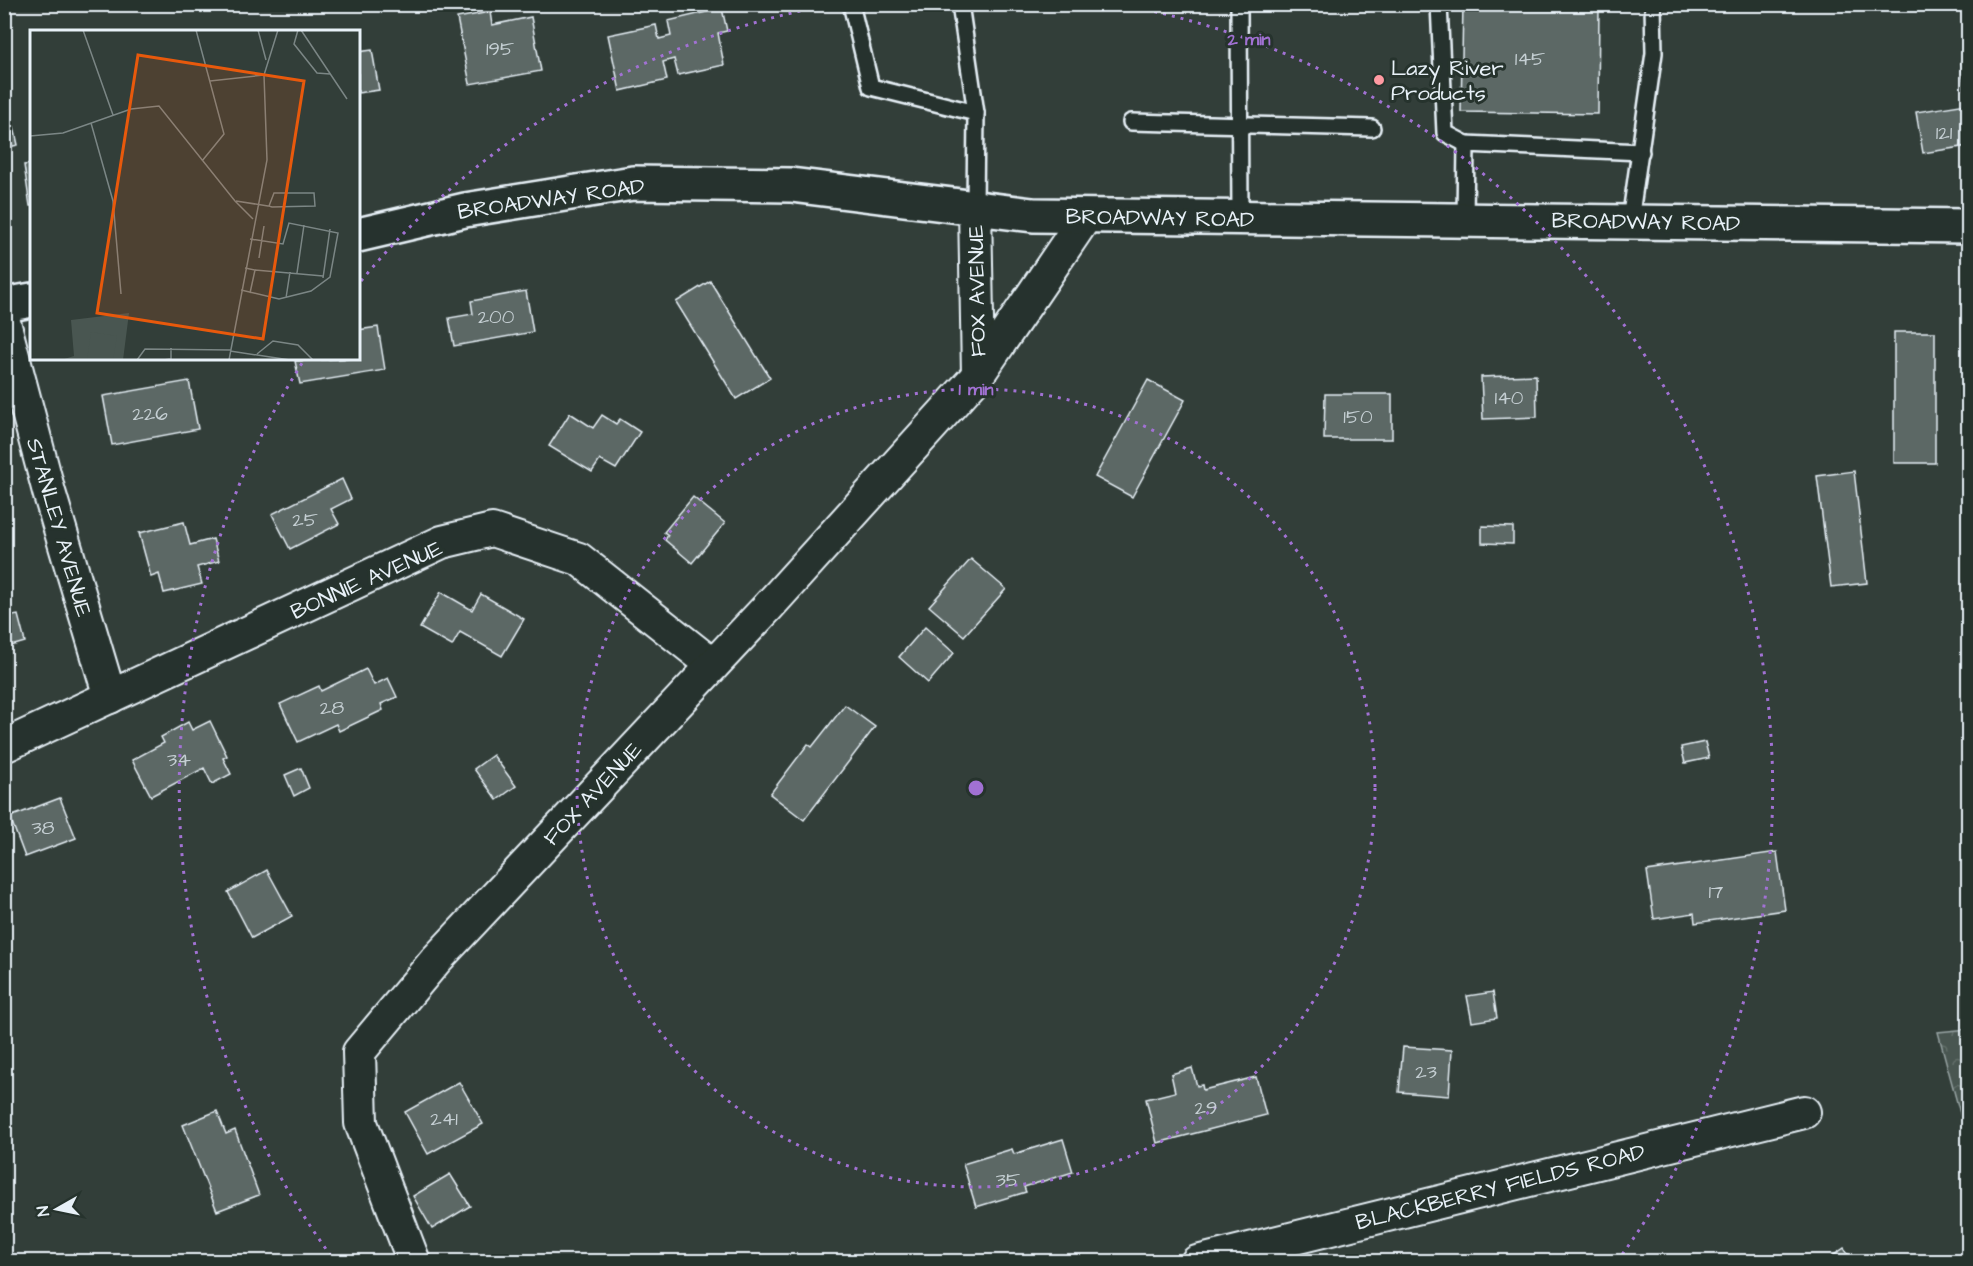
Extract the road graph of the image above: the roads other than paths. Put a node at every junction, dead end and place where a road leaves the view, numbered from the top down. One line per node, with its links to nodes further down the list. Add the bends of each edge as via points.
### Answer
1 (851, 4): 6 (lane, via 871,87)
2 (960, 4): 6 (lane)
3 (1239, 4): 8 (lane)
4 (1439, 4): 10 (lane, via 1445,133)
5 (1653, 4): 11 (lane, via 1654,53)
6 (976, 113): 12 (lane)
7 (1131, 122): 8 (lane)
8 (1240, 125): 9 (lane); 14 (lane)
9 (1372, 128)
10 (1466, 144): 11 (lane); 15 (lane)
11 (1641, 152): 16 (lane)
12 (975, 207): 13 (main road, BROADWAY ROAD, via 1033,215); 18 (main road, BROADWAY ROAD, via 791,185 633,183 465,210); 22 (street, FOX AVENUE)
13 (1086, 216): 14 (main road, BROADWAY ROAD); 22 (street, FOX AVENUE)
14 (1240, 218): 15 (main road, BROADWAY ROAD)
15 (1465, 219): 16 (main road, BROADWAY ROAD)
16 (1630, 221): 17 (main road, BROADWAY ROAD)
17 (1968, 226)
18 (360, 235)
19 (30, 300): 20 (main road)
20 (4, 304)
21 (4, 322): 24 (street, STANLEY AVENUE)
22 (978, 375): 23 (street, FOX AVENUE)
23 (713, 665): 24 (street, BONNIE AVENUE, via 579,559 492,530 442,542); 27 (street, FOX AVENUE, via 436,960 359,1052 361,1123)
24 (110, 697): 25 (street, BONNIE AVENUE)
25 (4, 746)
26 (1804, 1112): 28 (street, BLACKBERRY FIELDS ROAD)
27 (414, 1262)
28 (1197, 1262)

